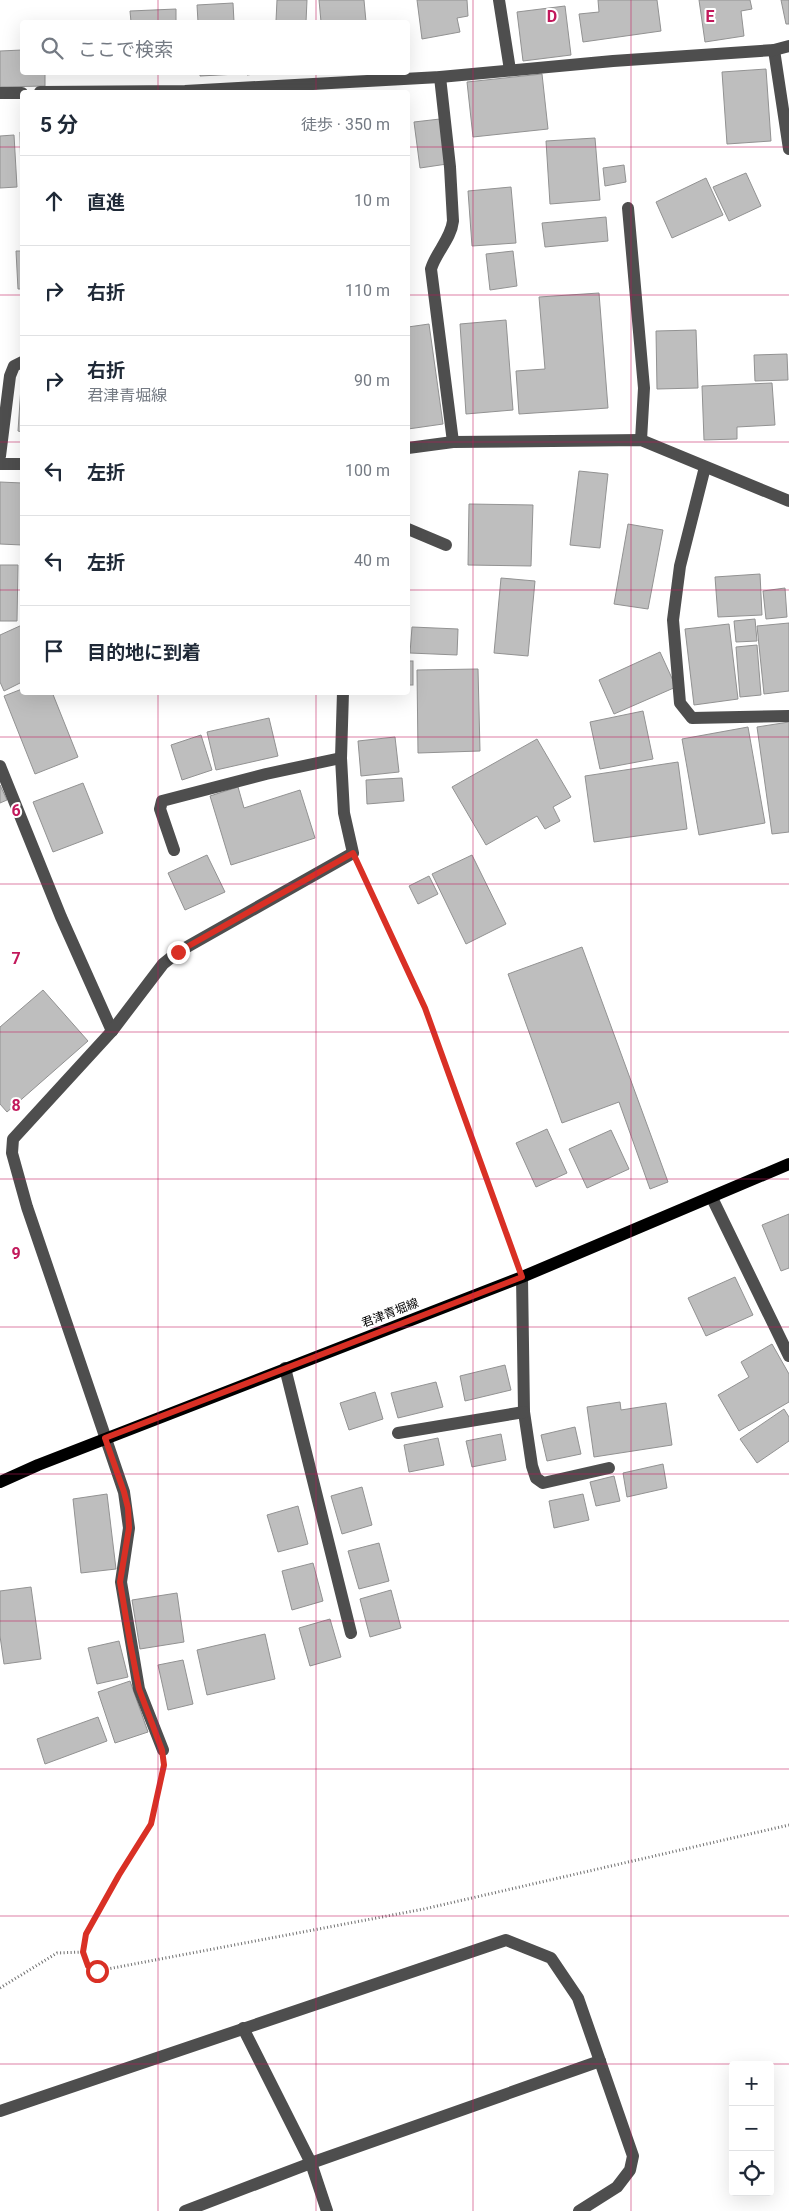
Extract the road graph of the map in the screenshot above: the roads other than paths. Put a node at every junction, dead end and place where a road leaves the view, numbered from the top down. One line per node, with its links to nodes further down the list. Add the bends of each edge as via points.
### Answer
1 (499, 0): 4 (street)
2 (789, 46): 3 (street)
3 (774, 50): 4 (street); 9 (street)
4 (510, 70): 5 (street)
5 (440, 77): 6 (street); 13 (street, via 453,221 431,269)
6 (219, 90)
7 (0, 93): 8 (street)
8 (20, 93)
9 (789, 149)
10 (628, 208): 12 (street, via 644,388)
11 (20, 363): 15 (street, via 14,366 10,376)
12 (641, 440): 13 (street); 18 (street)
13 (453, 442): 14 (street)
14 (410, 448)
15 (0, 456)
16 (0, 464): 17 (street)
17 (20, 464)
18 (705, 466): 19 (street); 23 (street, via 680,566 673,620 680,703 692,718)
19 (789, 501)
20 (410, 530): 21 (street)
21 (446, 545)
22 (343, 695): 24 (street)
23 (789, 716)
24 (340, 758): 26 (street, via 162,801 160,808); 27 (street, via 344,813 353,853 178,952 153,976)
25 (0, 766): 27 (street, via 61,917)
26 (174, 850)
27 (112, 1031): 35 (street, via 13,1138 12,1154)
28 (789, 1164): 29 (main road, 君津青堀線)
29 (712, 1198): 30 (main road, 君津青堀線); 31 (street)
30 (522, 1277): 32 (main road, 君津青堀線); 33 (street)
31 (789, 1356)
32 (285, 1368): 35 (main road, 君津青堀線); 38 (street)
33 (524, 1412): 34 (street); 36 (street, via 532,1466 536,1478 543,1483)
34 (398, 1433)
35 (105, 1438): 37 (main road, 君津青堀線); 39 (street, via 128,1508 129,1528 120,1582 130,1642 139,1689)
36 (609, 1468)
37 (0, 1482)
38 (351, 1633)
39 (162, 1750)
40 (243, 2028): 41 (street, via 506,1940 551,1958 578,1998); 42 (street); 43 (street)
41 (600, 2060): 43 (street); 46 (street, via 633,2156 630,2170 617,2186)
42 (0, 2111)
43 (311, 2164): 44 (street); 45 (street)
44 (185, 2211)
45 (327, 2211)
46 (579, 2211)

